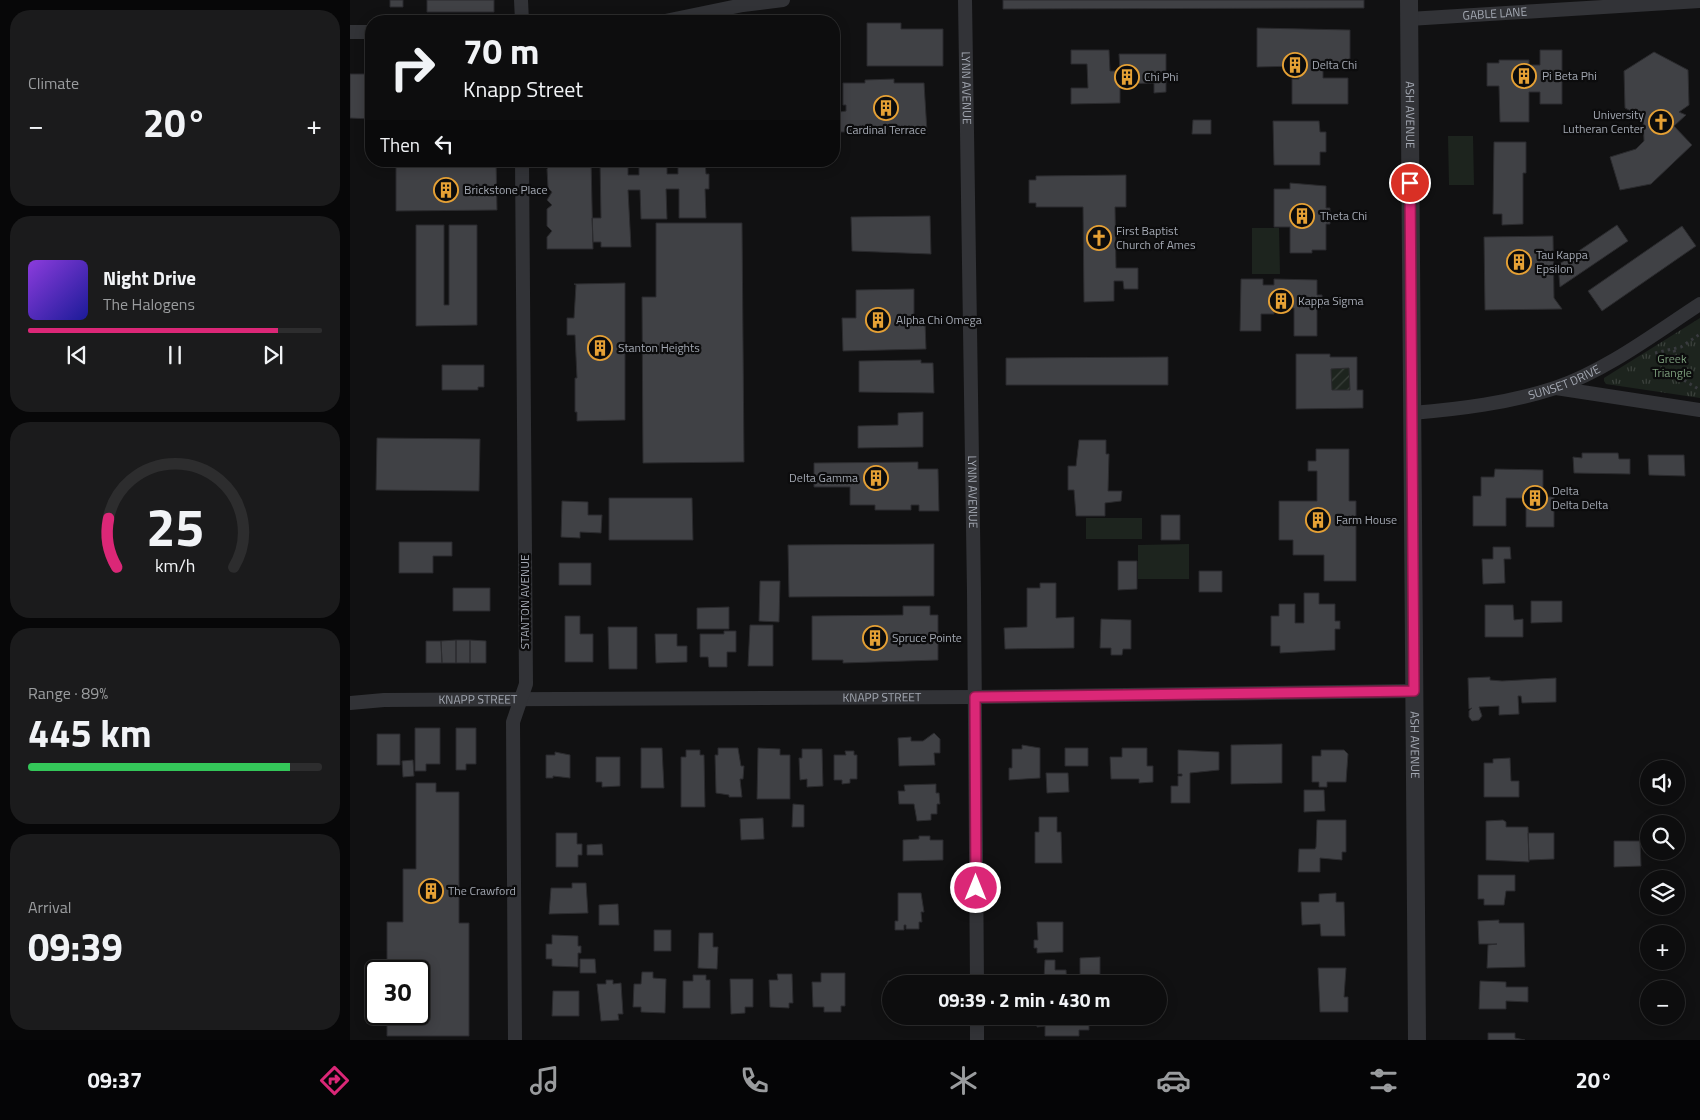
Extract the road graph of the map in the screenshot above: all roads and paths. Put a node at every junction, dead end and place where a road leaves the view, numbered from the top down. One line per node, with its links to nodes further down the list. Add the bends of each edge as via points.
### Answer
1 (521, 0): 6 (street)
2 (783, 0): 7 (street)
3 (965, 0): 21 (street, LYNN AVENUE)
4 (1409, 0): 8 (street, ASH AVENUE)
5 (1700, 1): 8 (street, GABLE LANE)
6 (522, 15)
7 (694, 15)
8 (1409, 19): 19 (street, ASH AVENUE)
9 (350, 32): 10 (street)
10 (365, 32)
11 (522, 167): 22 (street, STANTON AVENUE, via 526,680)
12 (1700, 304): 16 (street, SUNSET DRIVE, via 1611,361)
13 (1700, 334): 14 (path)
14 (1674, 350): 15 (path); 17 (path, via 1682,379)
15 (1667, 352)
16 (1555, 388): 18 (street); 19 (street, SUNSET DRIVE, via 1472,407)
17 (1700, 390)
18 (1700, 410)
19 (1412, 413): 20 (street, ASH AVENUE)
20 (1414, 691): 21 (street, KNAPP STREET); 28 (street, ASH AVENUE)
21 (975, 697): 22 (street, KNAPP STREET); 24 (street, LYNN AVENUE)
22 (522, 699): 23 (street, KNAPP STREET); 26 (street, STANTON AVENUE, via 513,722)
23 (350, 703)
24 (977, 975)
25 (977, 1025): 27 (street)
26 (515, 1040)
27 (977, 1040)
28 (1416, 1040)

